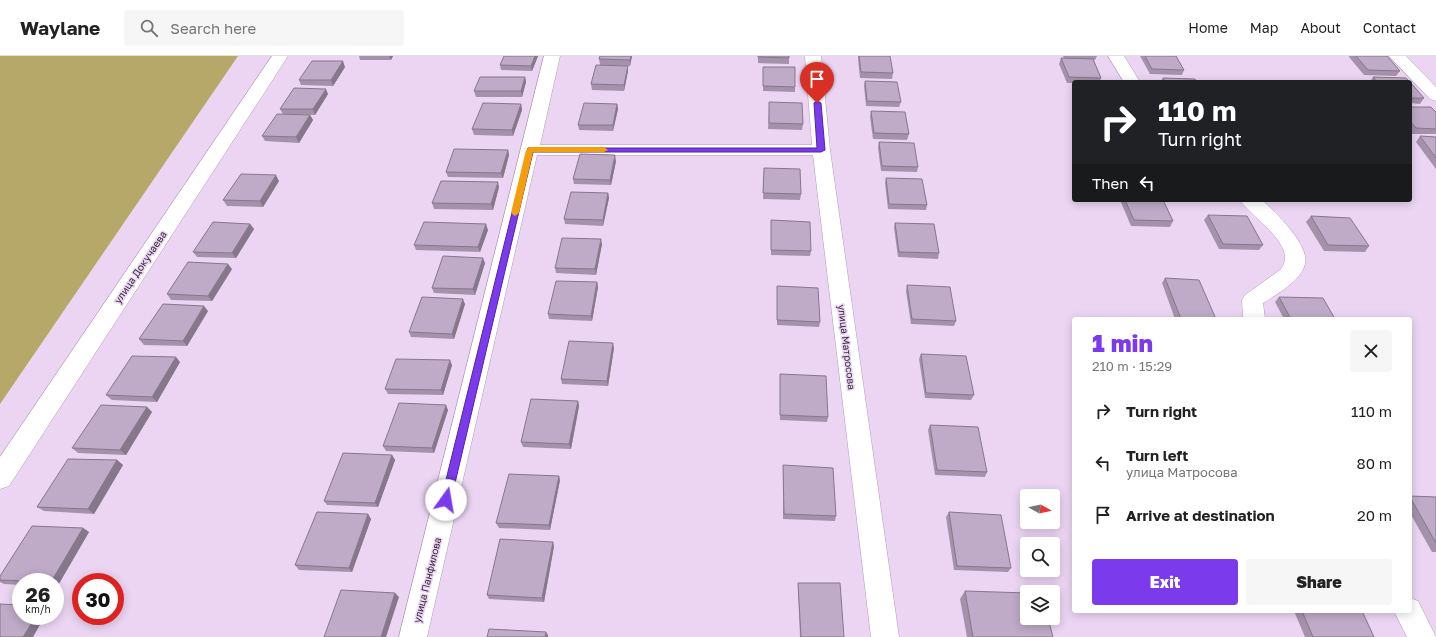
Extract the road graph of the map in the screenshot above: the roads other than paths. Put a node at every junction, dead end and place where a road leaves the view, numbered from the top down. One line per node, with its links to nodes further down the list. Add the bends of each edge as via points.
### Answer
1 (280, 56): 12 (street, улица Докучаева)
2 (552, 56): 8 (street, улица Панфилова)
3 (813, 56): 9 (street, улица Матросова)
4 (1116, 56): 6 (street)
5 (1397, 56): 7 (street)
6 (1131, 80)
7 (1436, 96)
8 (530, 150): 9 (street); 14 (street, улица Панфилова)
9 (821, 150): 15 (street, улица Матросова)
10 (1252, 202): 11 (street, via 1265,212 1288,242 1294,252 1295,264 1289,274 1252,300)
11 (1254, 317)
12 (0, 478)
13 (1409, 613): 16 (street)
14 (413, 637)
15 (885, 637)
16 (1422, 637)

